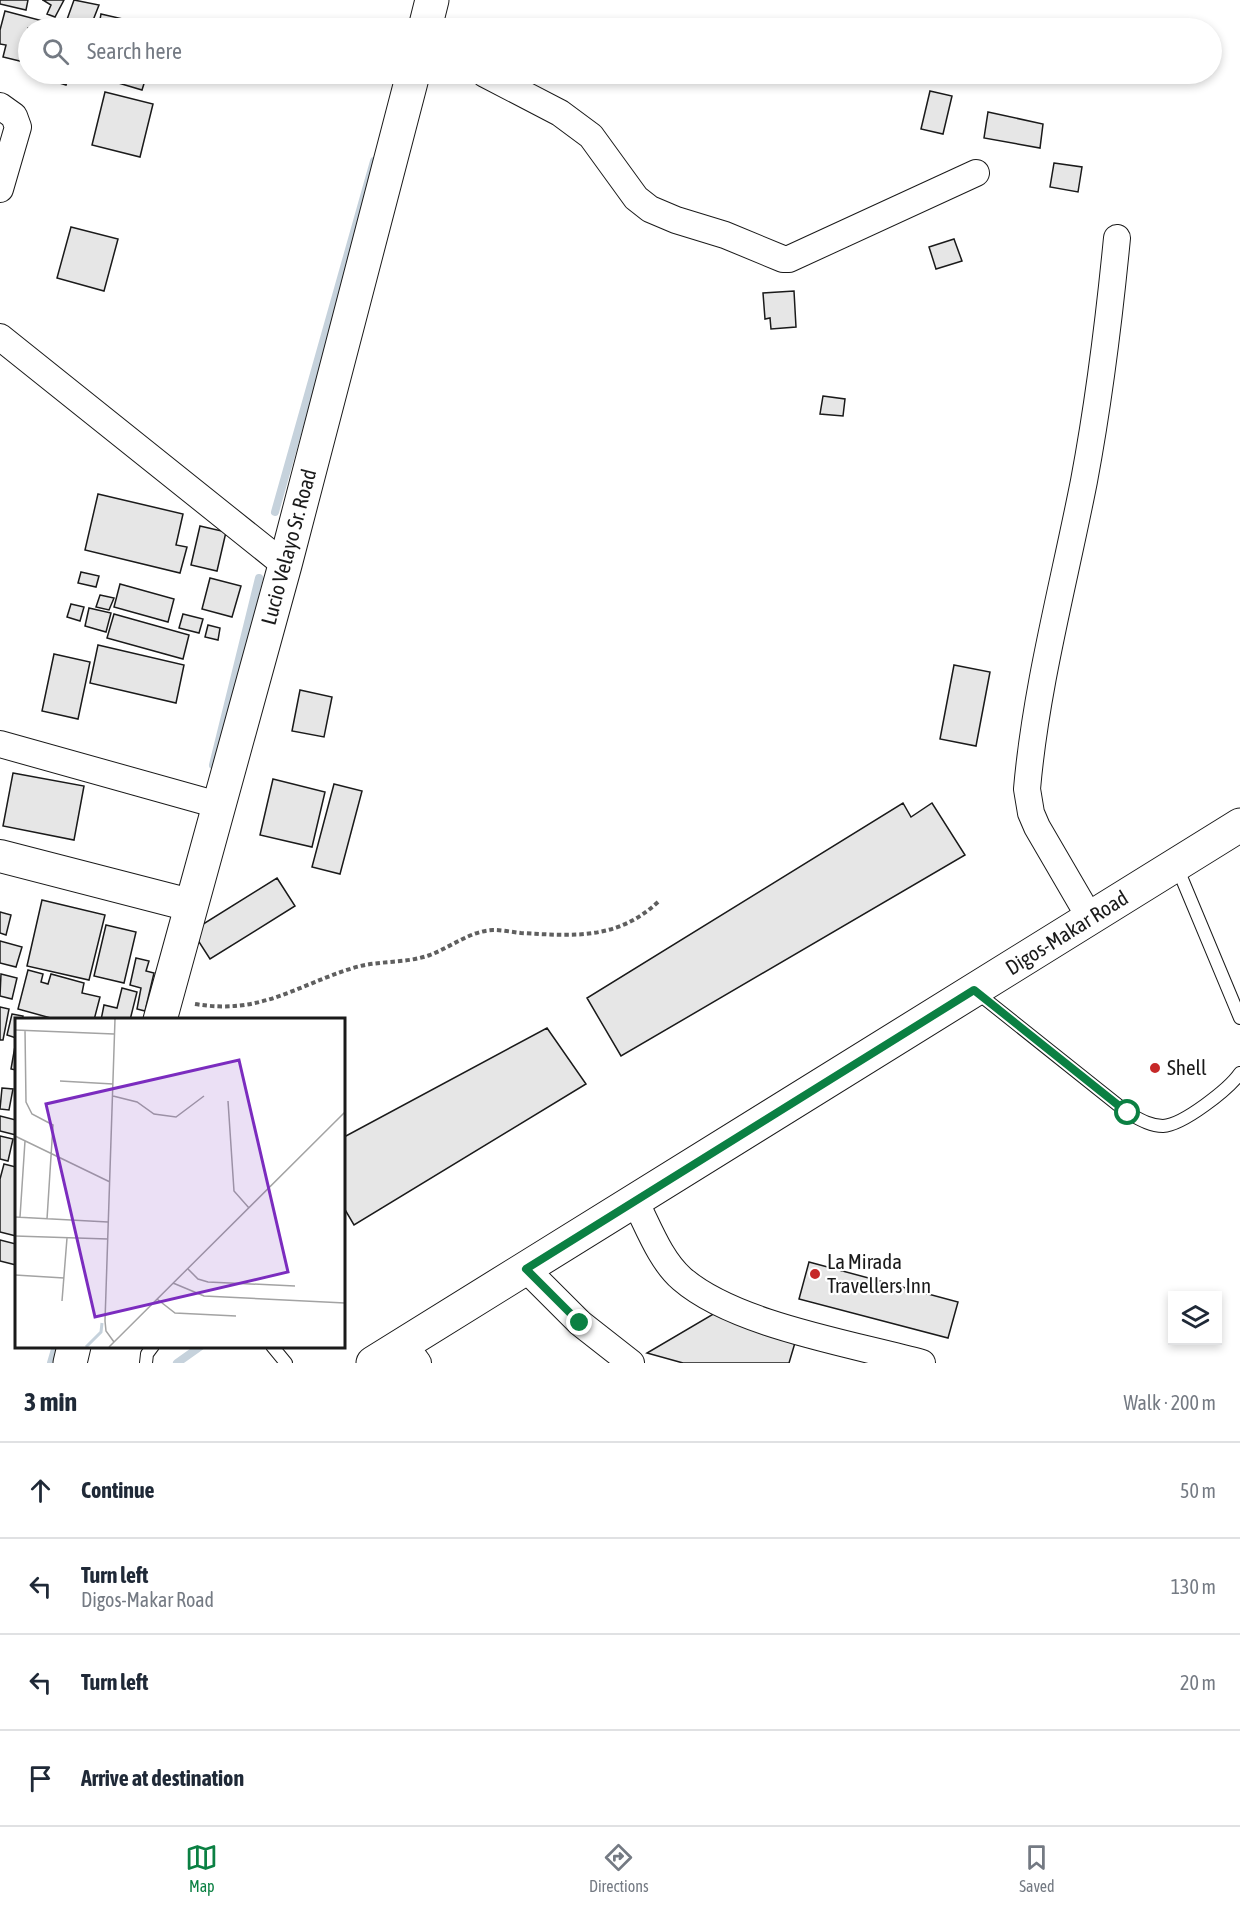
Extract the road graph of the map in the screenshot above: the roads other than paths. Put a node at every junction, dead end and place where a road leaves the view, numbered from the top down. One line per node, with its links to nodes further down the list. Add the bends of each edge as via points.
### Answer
1 (432, 0): 2 (main road)
2 (428, 18)
3 (410, 84): 10 (main road, Lucio Velayo Sr. Road)
4 (504, 84): 6 (street, via 560,113 591,136 636,198 650,209 783,259)
5 (0, 106): 7 (street, via 14,116 18,127)
6 (976, 173)
7 (0, 189)
8 (1117, 238): 17 (street, via 1090,450 1053,632 1027,789 1037,827)
9 (0, 337): 10 (street)
10 (285, 565): 12 (main road, Lucio Velayo Sr. Road)
11 (0, 744): 12 (street)
12 (218, 805): 16 (main road, Lucio Velayo Sr. Road)
13 (1240, 825): 15 (main road, Digos-Makar Road)
14 (0, 856): 16 (street)
15 (1176, 865): 17 (main road, Digos-Makar Road); 20 (lane)
16 (190, 905): 19 (main road, Lucio Velayo Sr. Road)
17 (1090, 918): 18 (main road, Digos-Makar Road)
18 (974, 990): 21 (lane, via 1128,1113 1152,1125 1178,1122 1229,1088); 22 (main road, Digos-Makar Road)
19 (163, 1008)
20 (1240, 1018)
21 (1240, 1073)
22 (635, 1201): 23 (main road, Digos-Makar Road); 33 (street, via 668,1263 682,1279 709,1297 780,1325)
23 (526, 1269): 27 (main road, Digos-Makar Road); 32 (street, via 580,1323)
24 (74, 1348): 28 (main road)
25 (152, 1348): 29 (lane)
26 (273, 1348): 30 (lane)
27 (411, 1353): 31 (main road, Digos-Makar Road)
28 (70, 1363)
29 (146, 1363)
30 (286, 1363)
31 (373, 1363)
32 (631, 1363)
33 (922, 1363)

